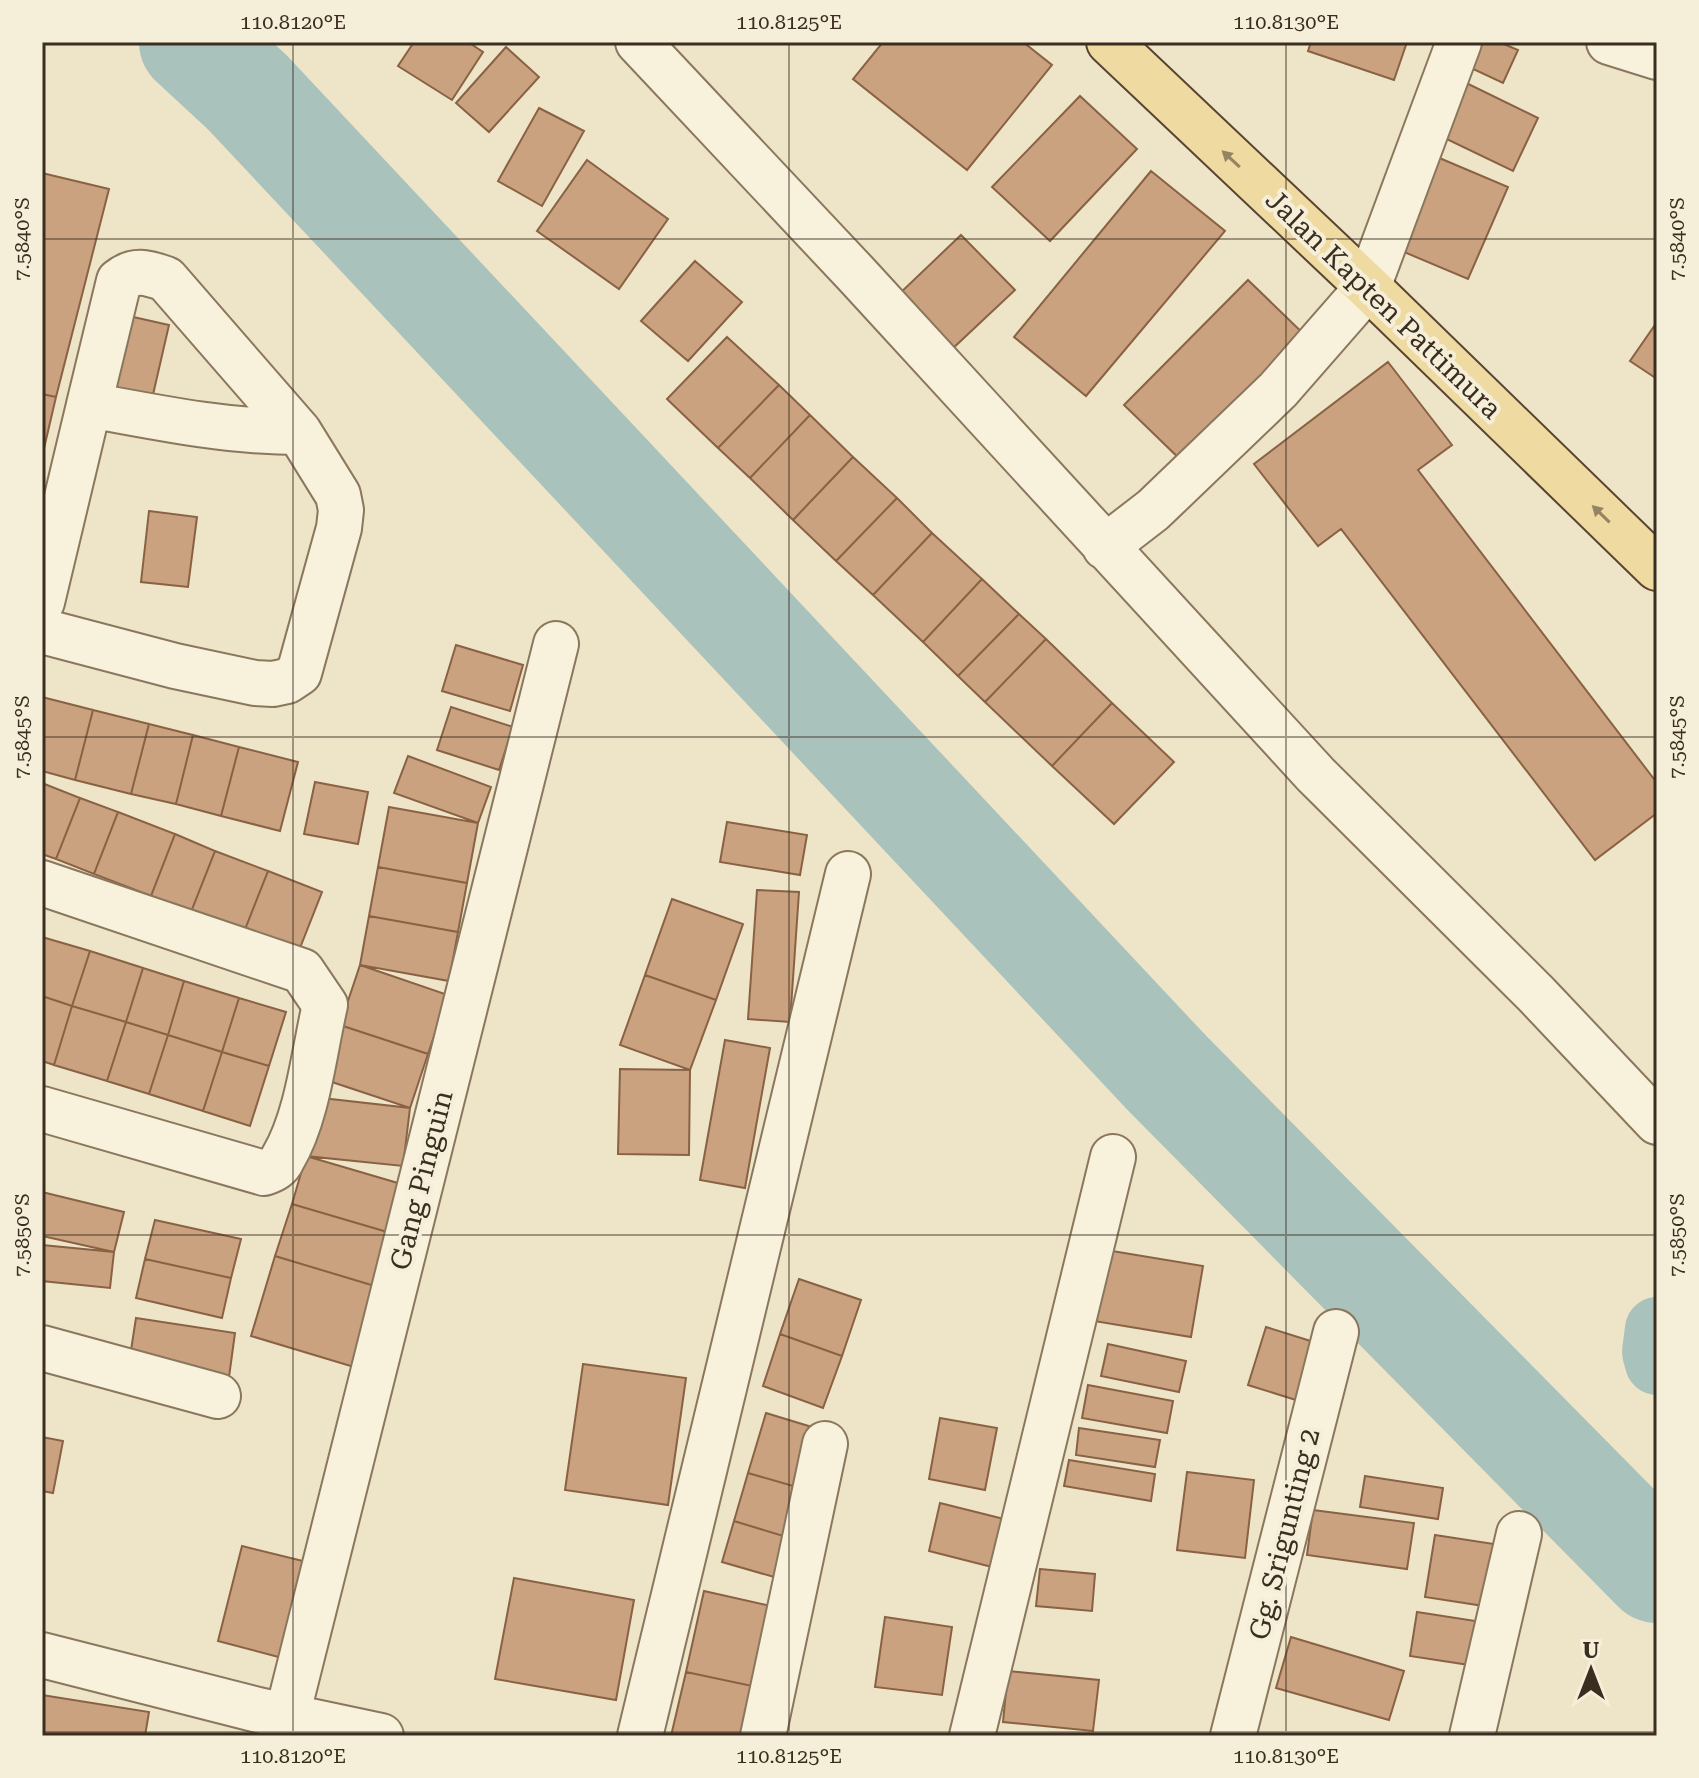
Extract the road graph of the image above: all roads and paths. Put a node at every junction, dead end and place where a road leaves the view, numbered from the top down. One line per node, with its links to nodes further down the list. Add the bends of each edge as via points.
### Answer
1 (638, 42): 9 (street)
2 (1109, 42): 6 (main road, Jalan Kapten Pattimura, one-way to 2)
3 (1459, 42): 6 (street)
4 (1609, 42): 5 (street)
5 (1657, 57)
6 (1368, 287): 9 (street, via 1278,390 1153,510); 10 (main road, Jalan Kapten Pattimura, one-way to 6)
7 (89, 405): 8 (street, via 215,427); 8 (street, via 119,281 144,272 166,279); 11 (street)
8 (299, 432): 12 (street, via 338,495 341,510 299,673 287,681 255,683)
9 (1105, 547): 17 (street, via 1316,775)
10 (1657, 568)
11 (42, 602)
12 (42, 631)
13 (556, 644): 25 (street, Gang Pinguin)
14 (848, 874): 27 (street)
15 (42, 883): 16 (street, via 302,971 325,1005 296,1129 274,1170 264,1173)
16 (42, 1109)
17 (1651, 1116)
18 (1113, 1157): 29 (street)
19 (1336, 1332): 30 (street, Gg. Srigunting 2)
20 (42, 1348): 21 (street)
21 (218, 1396)
22 (825, 1444): 28 (street)
23 (1519, 1534): 31 (street)
24 (42, 1655): 25 (street)
25 (265, 1721): 26 (street)
26 (381, 1736)
27 (640, 1736)
28 (763, 1736)
29 (972, 1736)
30 (1233, 1736)
31 (1472, 1736)

